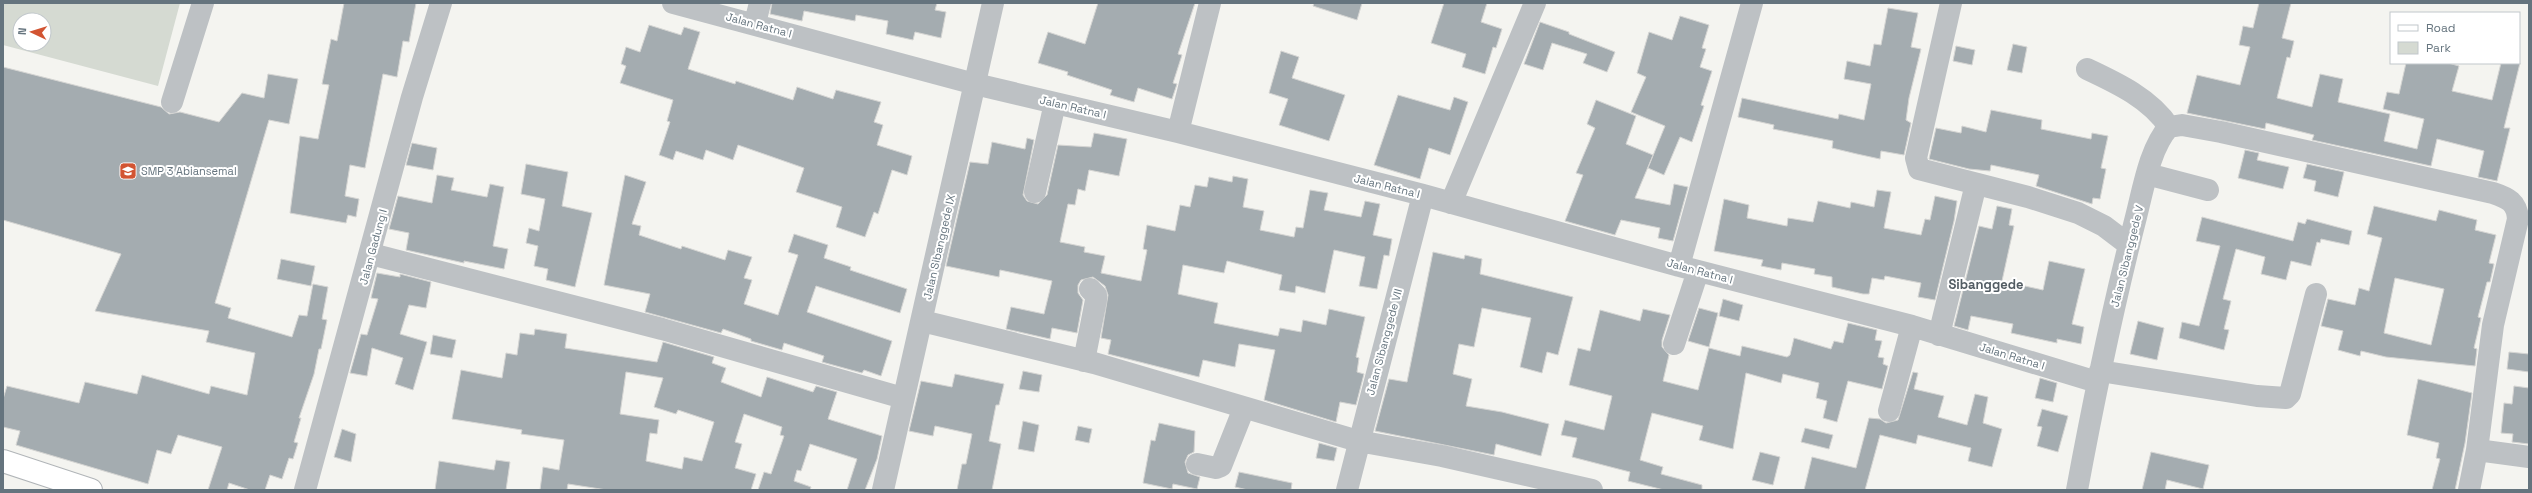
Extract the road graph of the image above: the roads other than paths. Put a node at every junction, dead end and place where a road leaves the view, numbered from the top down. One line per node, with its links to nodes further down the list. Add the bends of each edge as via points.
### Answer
1 (203, 3): 12 (street)
2 (441, 3): 24 (street, Jalan Gadung I, via 412,98)
3 (673, 3): 9 (street, Jalan Ratna I)
4 (993, 3): 11 (street, Jalan Sibanggede IX)
5 (1210, 3): 15 (street)
6 (1535, 3): 22 (street)
7 (1752, 3): 25 (street)
8 (1951, 3): 17 (street, via 1916,163 1923,172)
9 (758, 13): 11 (street, Jalan Ratna I)
10 (2087, 69): 14 (street, via 2152,106)
11 (975, 84): 13 (street, Jalan Ratna I); 28 (street, Jalan Sibanggede IX)
12 (172, 102)
13 (1055, 103): 15 (street, Jalan Ratna I); 19 (street)
14 (2170, 127): 16 (street, Jalan Sibanggede V, via 2162,136); 21 (street, via 2182,125 2221,132 2493,192)
15 (1178, 132): 20 (street, Jalan Ratna I)
16 (2148, 174): 18 (street); 23 (street, Jalan Sibanggede V)
17 (1976, 184): 23 (street, via 2078,213 2104,226); 30 (street)
18 (2208, 190)
19 (1035, 192)
20 (1423, 195): 22 (street, Jalan Ratna I); 37 (street, Jalan Sibanggede VII)
21 (2522, 202): 38 (street, via 2493,325)
22 (1451, 203): 25 (street, Jalan Ratna I)
23 (2129, 245): 33 (street, Jalan Sibanggede V)
24 (371, 254): 34 (street, via 662,329); 44 (street, Jalan Gadung I)
25 (1688, 268): 29 (street, Jalan Ratna I); 31 (street)
26 (1090, 289): 32 (street, via 1096,295 1096,300)
27 (2316, 294): 33 (street, Jalan Ratna I, via 2290,394 2286,398)
28 (922, 321): 32 (street); 34 (street, Jalan Sibanggede IX)
29 (1912, 326): 30 (street, Jalan Ratna I); 36 (street)
30 (1939, 335): 33 (street, Jalan Ratna I)
31 (1674, 344)
32 (1084, 361): 35 (street)
33 (2099, 376): 48 (street, Jalan Sibanggede V)
34 (903, 398): 45 (street, Jalan Sibanggede IX)
35 (1244, 408): 37 (street); 41 (street, via 1221,466 1216,468)
36 (1889, 411)
37 (1358, 441): 46 (street, Jalan Sibanggede VII); 47 (street, via 1442,456)
38 (2477, 450): 39 (street); 49 (street)
39 (2529, 457)
40 (3, 461): 42 (main road)
41 (1197, 464)
42 (61, 485): 43 (main road)
43 (91, 490)
44 (305, 490)
45 (883, 490)
46 (1347, 490)
47 (1592, 490)
48 (2077, 490)
49 (2469, 490)

